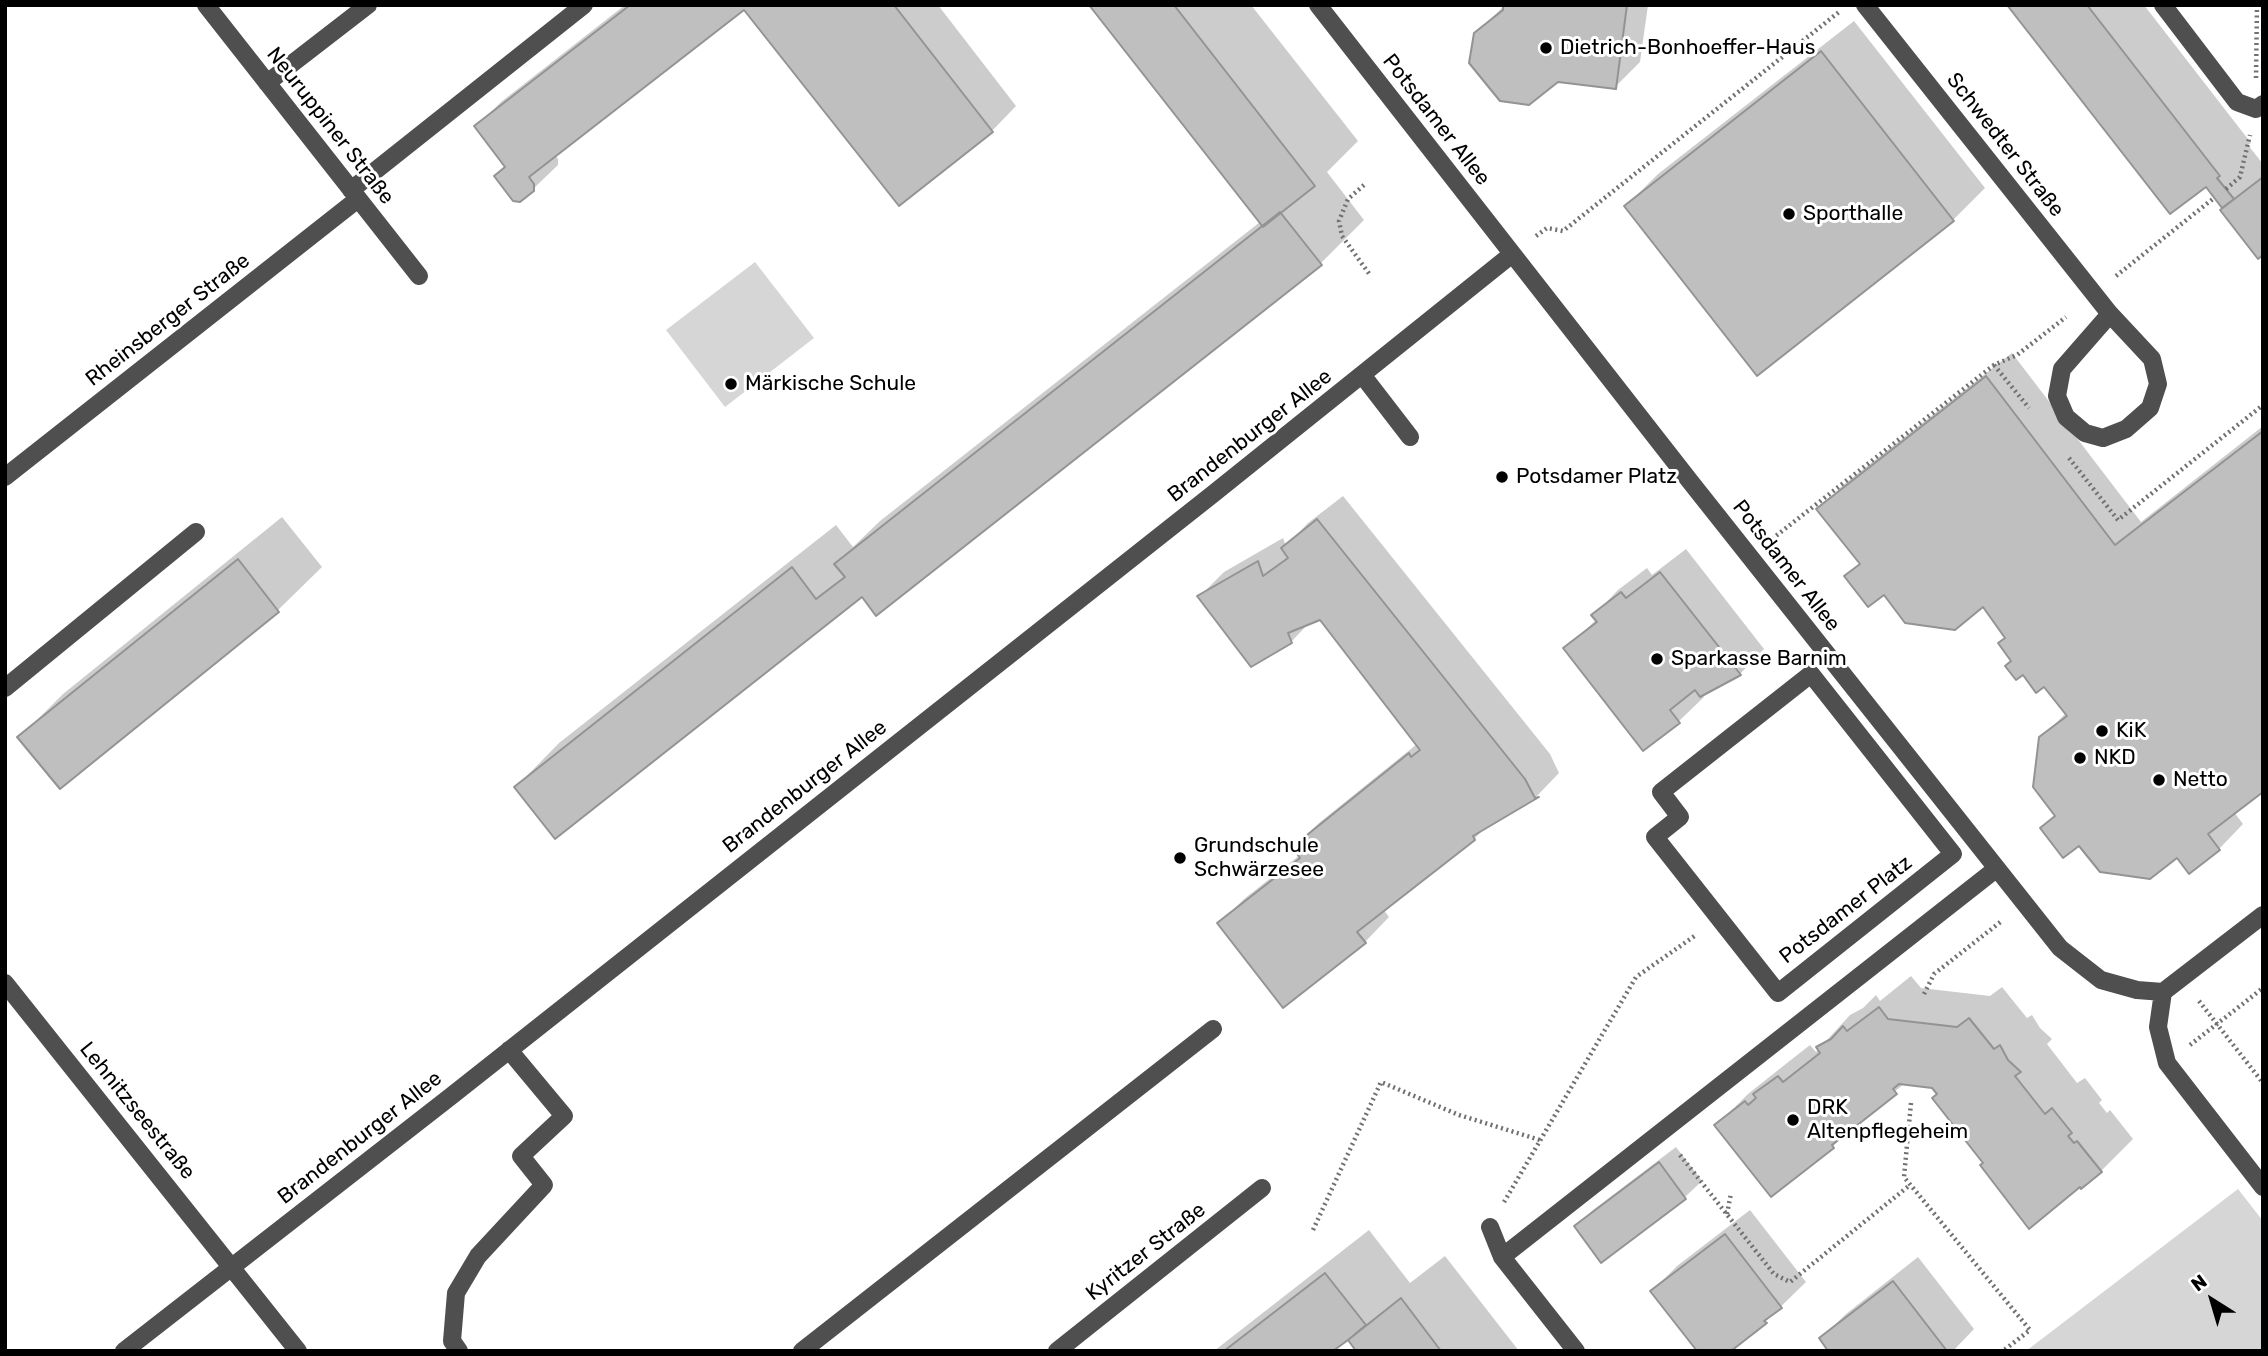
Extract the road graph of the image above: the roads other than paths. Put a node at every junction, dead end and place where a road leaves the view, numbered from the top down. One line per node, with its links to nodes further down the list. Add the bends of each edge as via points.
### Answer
1 (206, 5): 7 (street, Neuruppiner Straße)
2 (368, 5): 7 (street)
3 (584, 5): 9 (street, Rheinsberger Straße)
4 (1318, 5): 10 (street, Potsdamer Allee)
5 (1865, 5): 12 (street, Schwedter Straße)
6 (2163, 5): 8 (street, via 2236,102)
7 (267, 83): 9 (street, Neuruppiner Straße)
8 (2260, 106)
9 (355, 194): 11 (street, Neuruppiner Straße); 15 (street, Rheinsberger Straße)
10 (1511, 255): 13 (street, Brandenburger Allee); 18 (street, Potsdamer Allee)
11 (419, 276)
12 (2110, 314): 12 (street, Schwedter Straße, via 2062,369 2057,396 2066,417 2085,433 2103,438 2126,429 2150,408 2158,384 2152,359)
13 (1363, 376): 14 (street); 24 (street, Brandenburger Allee)
14 (1410, 437)
15 (5, 477)
16 (196, 532): 17 (street)
17 (5, 688)
18 (1996, 869): 22 (street, Potsdamer Allee, via 2060,948 2101,980); 28 (street)
19 (2263, 915): 22 (street)
20 (1719, 919): 20 (street, Potsdamer Platz, via 1655,837 1680,817 1661,792 1811,674 1953,854 1778,993)
21 (5, 983): 29 (street, Lehnitzseestraße)
22 (2163, 992): 25 (street, via 2158,1027 2167,1063)
23 (1213, 1029): 33 (street)
24 (509, 1050): 29 (street, Brandenburger Allee); 32 (street, via 564,1116 522,1156 544,1185 478,1256 456,1293 452,1341)
25 (2263, 1187)
26 (1262, 1188): 34 (street, Kyritzer Straße)
27 (1490, 1227): 28 (street)
28 (1502, 1257): 35 (street)
29 (233, 1267): 30 (street, Brandenburger Allee); 31 (street)
30 (124, 1351)
31 (298, 1351)
32 (459, 1351)
33 (802, 1351)
34 (1057, 1351)
35 (1576, 1351)

